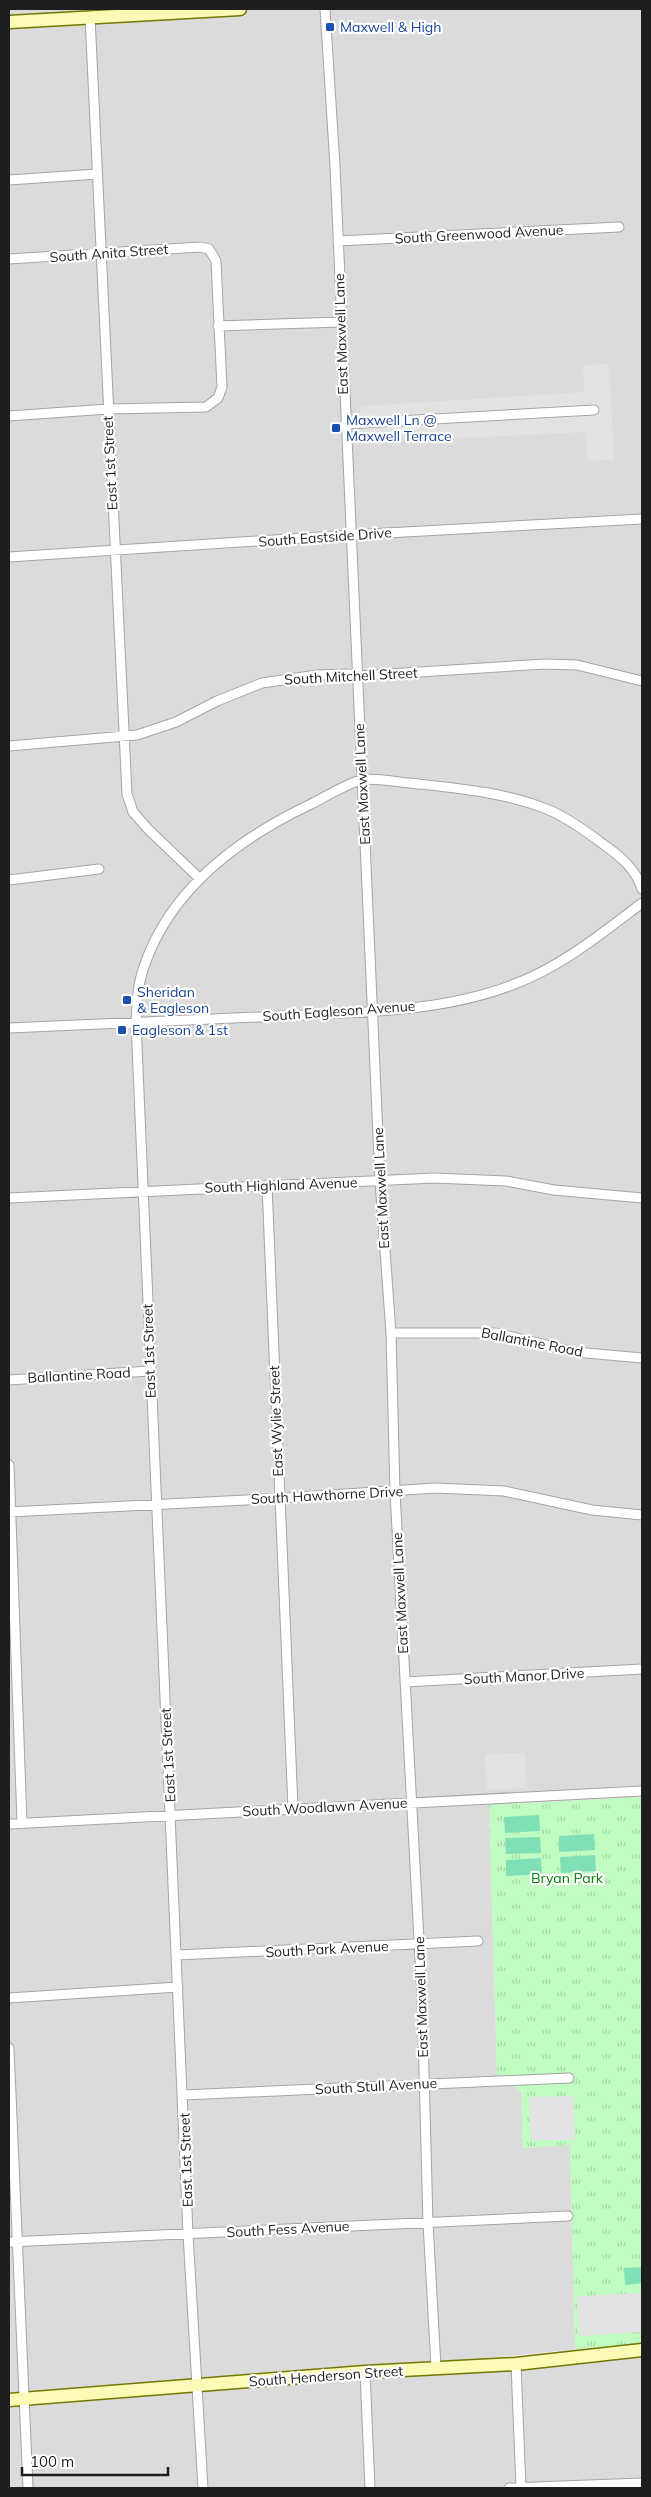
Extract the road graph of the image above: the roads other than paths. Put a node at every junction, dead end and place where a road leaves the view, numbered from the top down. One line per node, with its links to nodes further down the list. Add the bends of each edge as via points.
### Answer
1 (240, 9): 3 (street)
2 (325, 9): 8 (street, East Maxwell Lane)
3 (90, 18): 4 (street); 5 (street, East 1st Street)
4 (9, 22)
5 (97, 174): 6 (street); 9 (street, East 1st Street)
6 (9, 180)
7 (620, 227): 8 (street, South Greenwood Avenue)
8 (338, 241): 11 (street, East Maxwell Lane)
9 (100, 253): 10 (street, South Anita Street); 12 (street, South Anita Street, via 209,249 216,261); 13 (street, East 1st Street)
10 (9, 259)
11 (341, 322): 12 (street); 16 (street, East Maxwell Lane)
12 (218, 326): 13 (street, via 222,387 218,398 210,405)
13 (108, 409): 15 (street); 19 (street, East 1st Street)
14 (594, 410): 16 (street)
15 (9, 416)
16 (345, 424): 18 (street, East Maxwell Lane)
17 (642, 519): 18 (street, South Eastside Drive)
18 (350, 535): 19 (street, South Eastside Drive); 21 (street, East Maxwell Lane)
19 (114, 551): 20 (street, South Eastside Drive); 23 (street, East 1st Street)
20 (9, 557)
21 (357, 676): 22 (street, South Mitchell Street, via 578,665); 23 (street, South Mitchell Street, via 317,675 262,683 164,727); 25 (street, East Maxwell Lane)
22 (642, 681)
23 (123, 737): 24 (street, South Mitchell Street); 27 (street, East 1st Street, via 127,794 134,812)
24 (9, 746)
25 (362, 779): 27 (street, East 1st Street, via 258,831); 29 (street, via 449,787 549,810 619,855 636,874); 31 (street, East Maxwell Lane)
26 (99, 869): 28 (street)
27 (200, 879): 32 (street, East 1st Street, via 178,904 148,956 139,984)
28 (9, 880)
29 (642, 888)
30 (642, 902): 31 (street, South Eagleson Avenue, via 557,965 512,986 450,1003)
31 (372, 1011): 32 (street, South Eagleson Avenue); 34 (street, East Maxwell Lane)
32 (136, 1022): 33 (street, South Eagleson Avenue); 36 (street, East 1st Street)
33 (9, 1028)
34 (380, 1181): 35 (street, South Highland Avenue); 38 (street, South Highland Avenue, via 434,1178 506,1181 554,1190); 39 (street, East Maxwell Lane)
35 (266, 1185): 36 (street, South Highland Avenue); 45 (street, East Wylie Street)
36 (144, 1191): 37 (street, South Highland Avenue); 41 (street, East 1st Street)
37 (9, 1198)
38 (642, 1198)
39 (391, 1333): 40 (street, Ballantine Road, via 496,1332 574,1352); 44 (street, East Maxwell Lane)
40 (642, 1358)
41 (150, 1371): 42 (street, Ballantine Road); 46 (street, East 1st Street)
42 (9, 1380)
43 (9, 1465): 47 (street)
44 (395, 1492): 45 (street, South Hawthorne Drive); 48 (street, South Hawthorne Drive, via 474,1488 504,1491 592,1510); 50 (street, East Maxwell Lane)
45 (280, 1499): 46 (street, South Hawthorne Drive); 53 (street, East Wylie Street)
46 (155, 1504): 47 (street, South Hawthorne Drive); 54 (street, East 1st Street)
47 (10, 1512): 55 (street)
48 (642, 1515)
49 (642, 1669): 50 (street, South Manor Drive)
50 (405, 1682): 52 (street, East Maxwell Lane)
51 (642, 1791): 52 (street, South Woodlawn Avenue)
52 (412, 1803): 53 (street, South Woodlawn Avenue); 58 (street, East Maxwell Lane)
53 (293, 1808): 54 (street, South Woodlawn Avenue)
54 (171, 1814): 55 (street, South Woodlawn Avenue); 59 (street, East 1st Street)
55 (22, 1822): 56 (street, South Woodlawn Avenue)
56 (9, 1824)
57 (478, 1941): 58 (street, South Park Avenue)
58 (420, 1944): 59 (street, South Park Avenue); 64 (street, East Maxwell Lane)
59 (177, 1955): 60 (street, East 1st Street)
60 (178, 1987): 61 (street); 65 (street, East 1st Street)
61 (9, 1998)
62 (9, 2048): 69 (street)
63 (569, 2078): 64 (street, South Stull Avenue)
64 (424, 2084): 65 (street, South Stull Avenue); 67 (street, East Maxwell Lane)
65 (183, 2095): 68 (street, East 1st Street)
66 (568, 2216): 67 (street, South Fess Avenue)
67 (428, 2223): 68 (street, South Fess Avenue); 72 (street, East Maxwell Lane)
68 (188, 2234): 69 (street, South Fess Avenue); 74 (street, East 1st Street)
69 (12, 2242): 75 (street)
70 (642, 2350): 71 (street, South Henderson Street)
71 (516, 2364): 72 (street, South Henderson Street); 82 (street)
72 (436, 2368): 73 (street, South Henderson Street)
73 (365, 2372): 74 (street, South Henderson Street); 80 (street)
74 (196, 2386): 75 (street, South Henderson Street); 79 (street, East 1st Street)
75 (24, 2399): 76 (street, South Henderson Street); 78 (street)
76 (9, 2400)
77 (642, 2484): 82 (street)
78 (28, 2488)
79 (203, 2488)
80 (370, 2488)
81 (509, 2488): 82 (street)
82 (521, 2488)

